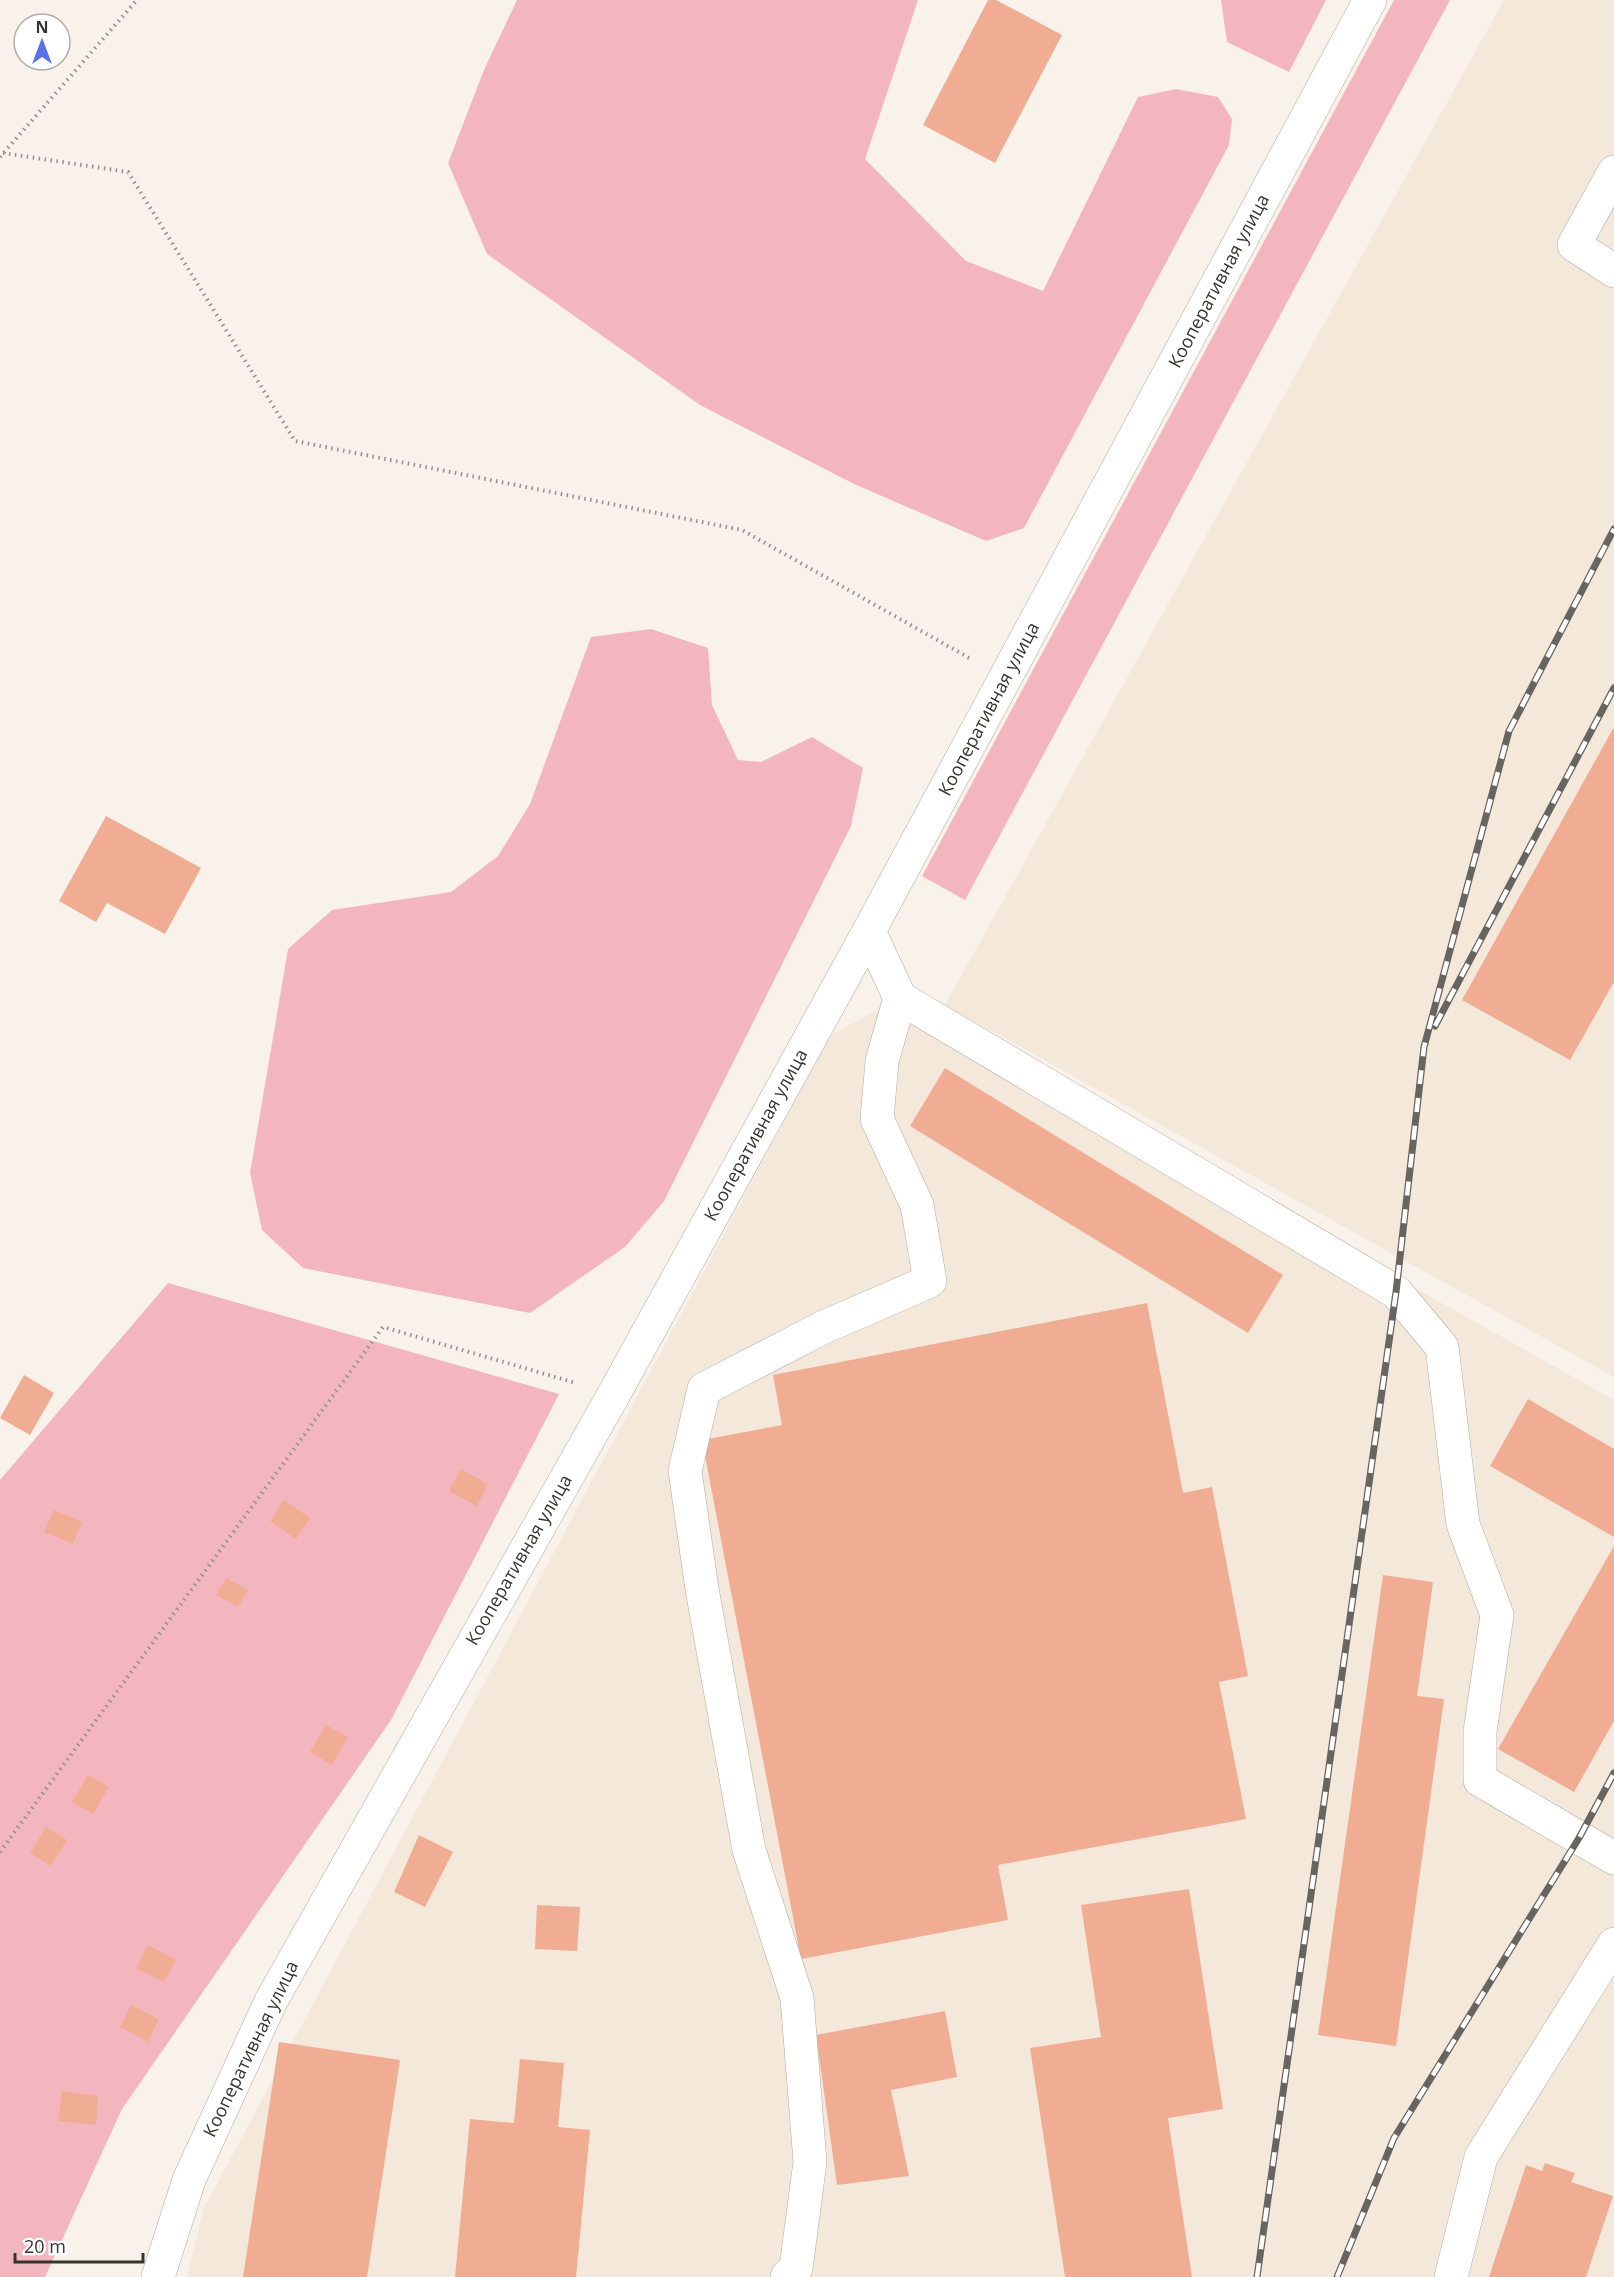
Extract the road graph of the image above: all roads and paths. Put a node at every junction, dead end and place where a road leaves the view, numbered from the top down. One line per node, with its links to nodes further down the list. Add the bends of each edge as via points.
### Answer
1 (137, 0): 3 (path)
2 (1370, 0): 6 (street, Кооперативная улица)
3 (1, 155): 6 (path, via 128,172 295,441 742,530)
4 (1614, 172): 5 (street, via 1574,245)
5 (1614, 271)
6 (1005, 679): 7 (street, Кооперативная улица)
7 (869, 931): 8 (street); 9 (street, Кооперативная улица)
8 (900, 998): 11 (street, via 1396,1292 1404,1301 1442,1347 1463,1524 1497,1615 1480,1732 1480,1780); 14 (street, via 882,1061 878,1119 917,1204 930,1281 822,1328 704,1389 685,1471 749,1850 798,1998 810,2162 795,2268)
9 (614, 1394): 10 (path, via 383,1327); 13 (street, Кооперативная улица, via 271,2001 189,2180)
10 (0, 1852)
11 (1614, 1858)
12 (1614, 1944): 15 (street, via 1481,2157)
13 (158, 2277)
14 (787, 2277)
15 (1452, 2277)

